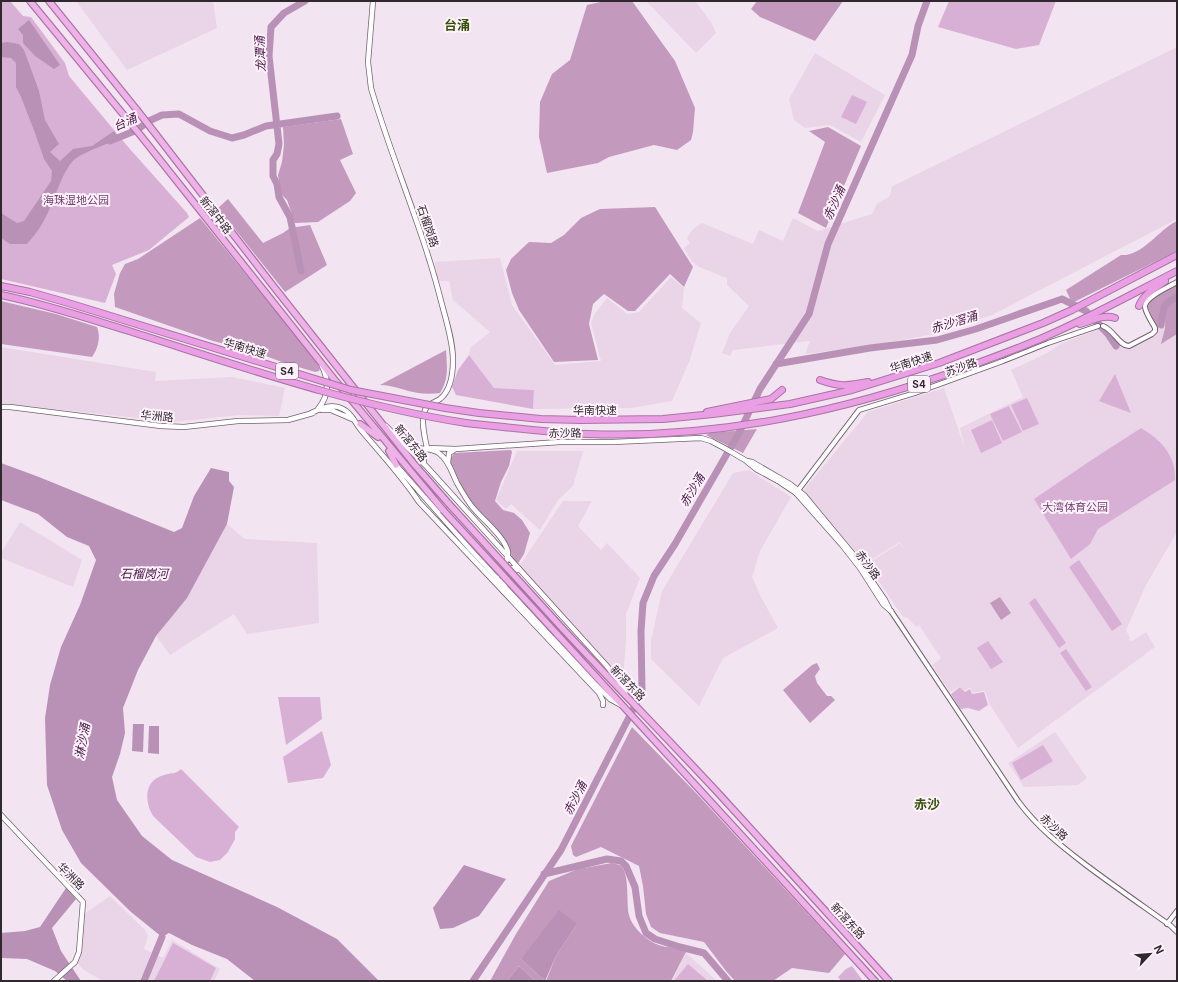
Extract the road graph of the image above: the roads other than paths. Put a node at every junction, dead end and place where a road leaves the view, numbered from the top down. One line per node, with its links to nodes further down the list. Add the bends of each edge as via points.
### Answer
1 (30, 1): 14 (highway, 新滘中路, via 127,118)
2 (49, 1): 18 (highway, 新滘中路, bridge)
3 (373, 1): 27 (main road, 石榴岗路, via 368,62 371,88 432,266 453,360 446,393 426,409 423,424)
4 (1177, 255): 15 (highway, 华南快速 / S4, via 1043,323)
5 (1177, 272): 9 (highway, via 1151,291 1140,301); 11 (highway, 华南快速 / S4, via 1102,309)
6 (1177, 282): 13 (street, via 1145,303 1155,328 1152,334 1125,346 1113,332)
7 (1, 286): 22 (highway, 华南快速 / S4, bridge, via 44,296 351,390 445,408 541,419)
8 (1, 295): 11 (highway, 华南快速 / S4, bridge, via 60,310 340,397 397,411 466,423 589,434 679,432 811,414 938,378)
9 (1139, 306)
10 (1112, 317): 11 (highway)
11 (1080, 323)
12 (1098, 326): 32 (street, 苏沙路, via 915,393 859,410)
13 (1103, 326)
14 (315, 356): 20 (main road, via 323,368 328,387 322,404); 25 (highway, 新滘中路)
15 (897, 377): 16 (highway, via 842,386); 22 (highway, 华南快速 / S4, via 834,395 790,404)
16 (820, 380)
17 (782, 390): 22 (highway, via 774,398)
18 (358, 392): 21 (highway, 新滘东路)
19 (1, 407): 20 (main road, 华洲路, via 184,427 238,421 288,420)
20 (311, 413): 23 (main road, 华洲路, via 331,410)
21 (377, 418): 26 (main road); 40 (highway, 新滘东路, bridge, via 449,504)
22 (684, 418)
23 (354, 420): 24 (main road, 华洲路); 37 (main road, via 419,502)
24 (360, 424): 25 (highway)
25 (385, 442): 30 (highway); 42 (highway, 新滘东路, bridge, via 443,510)
26 (404, 442): 27 (main road, via 416,448); 31 (main road)
27 (427, 448): 28 (main road, 赤沙路); 29 (main road, via 440,453); 31 (main road, 石榴岗路, via 422,456)
28 (456, 449): 29 (main road, via 449,453); 32 (main road, 赤沙路, via 560,442 701,438 726,449)
29 (448, 463): 34 (main road, via 471,505 504,544)
30 (396, 465): 35 (main road)
31 (427, 467): 33 (main road)
32 (797, 492): 39 (main road, 赤沙路, via 846,550)
33 (497, 546): 34 (main road); 35 (main road, via 502,554 501,560 496,565)
34 (508, 558): 36 (main road); 37 (main road)
35 (485, 565): 37 (main road)
36 (519, 570): 38 (main road, via 512,568 506,571 503,579); 40 (main road, via 606,665)
37 (497, 582): 38 (main road); 41 (main road, via 599,693 603,705)
38 (506, 587): 41 (main road)
39 (891, 611): 45 (street, 赤沙路, via 1018,801 1036,823 1064,848)
40 (627, 696): 49 (highway, 新滘东路, via 801,882)
41 (610, 699): 42 (main road)
42 (622, 706): 48 (highway, 新滘东路)
43 (1, 815): 47 (main road, 华洲路, via 83,902 79,952 75,962)
44 (1177, 911): 45 (street)
45 (1167, 924): 46 (street, 赤沙路)
46 (1177, 932)
47 (56, 979)
48 (875, 981)
49 (889, 981)

